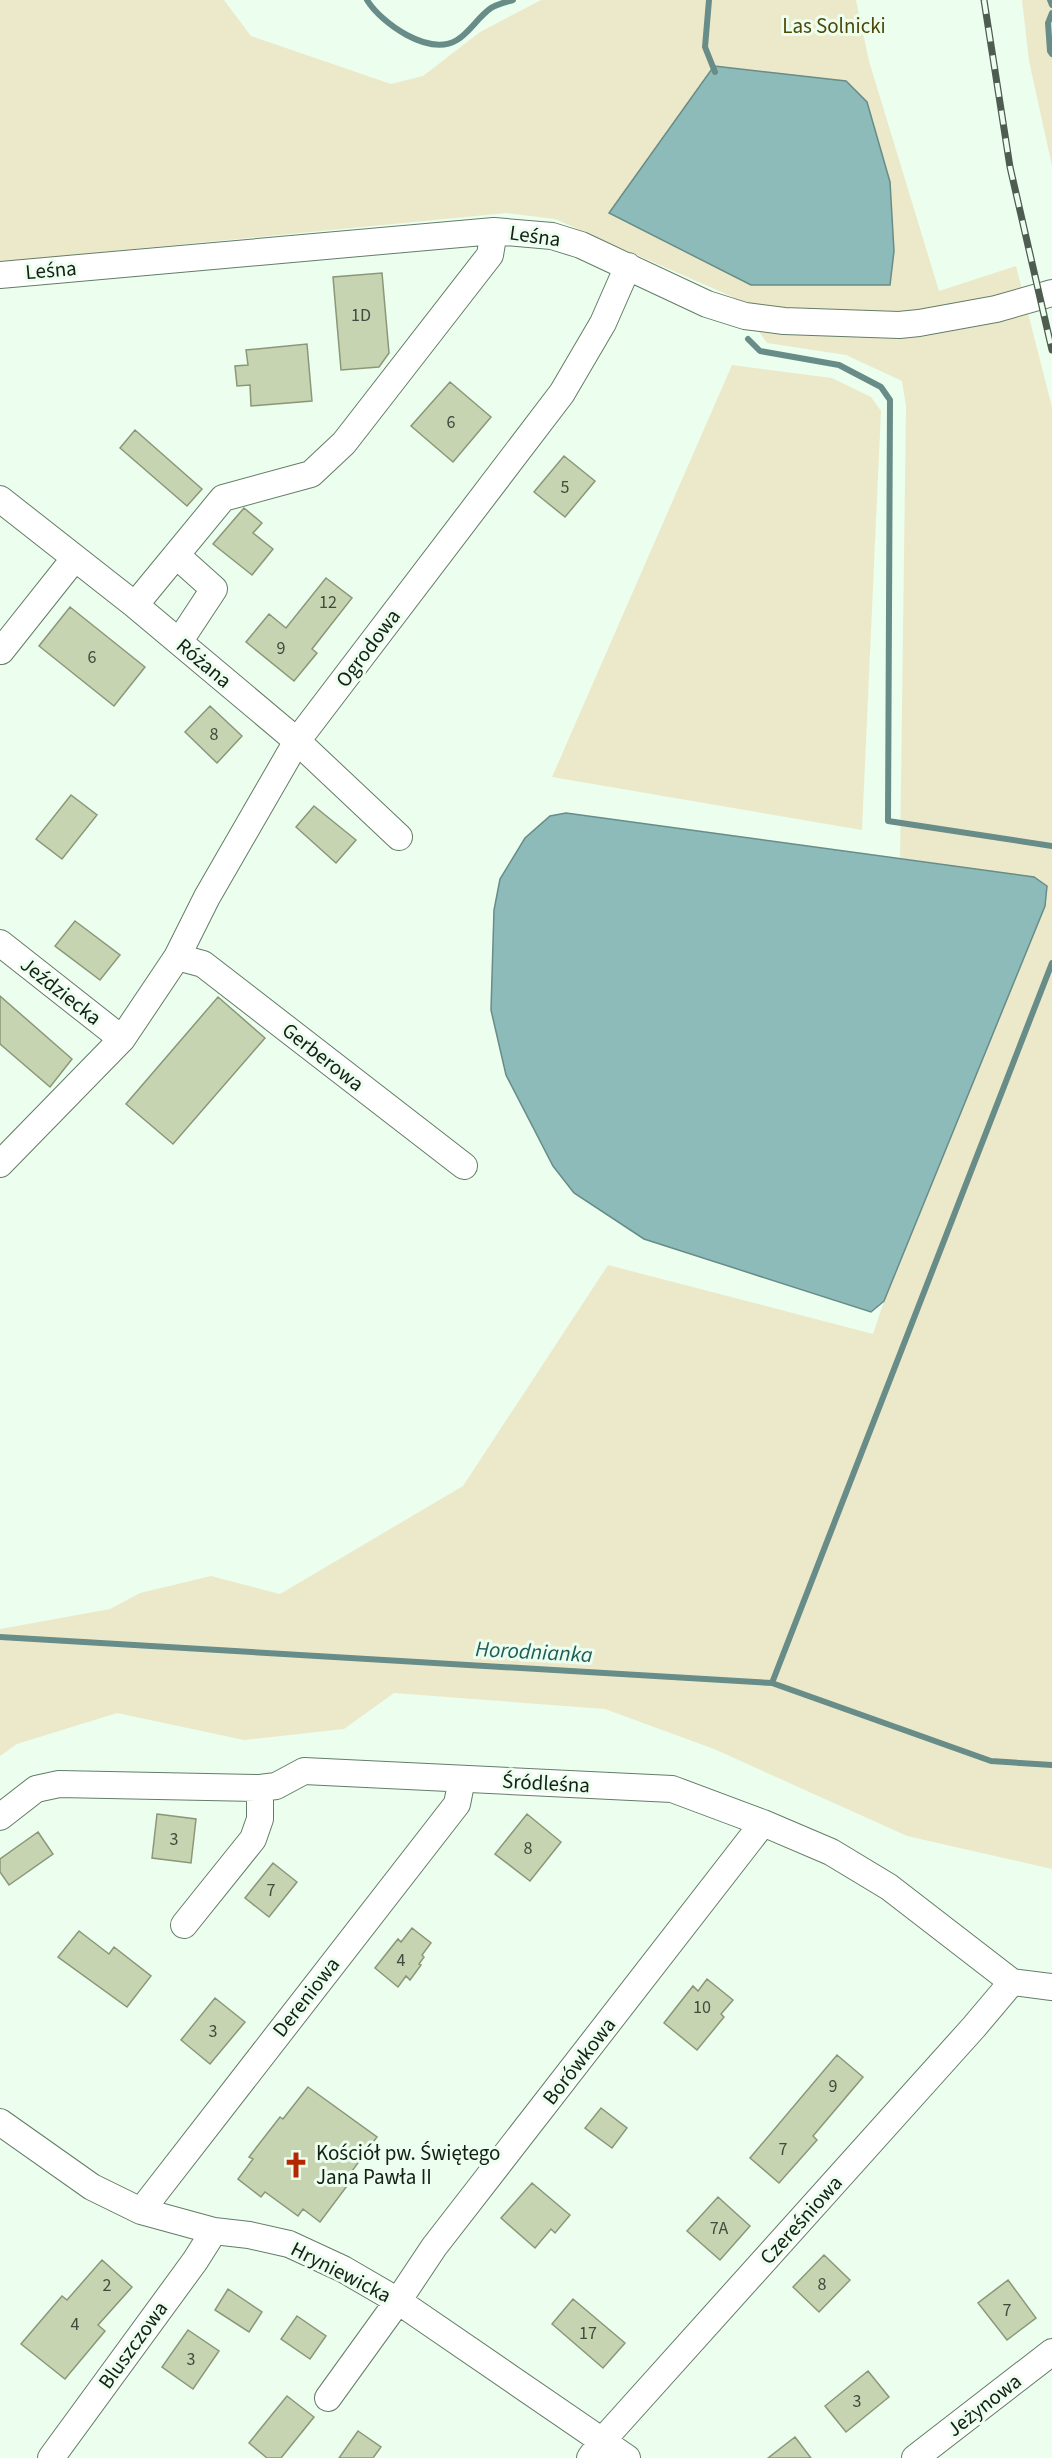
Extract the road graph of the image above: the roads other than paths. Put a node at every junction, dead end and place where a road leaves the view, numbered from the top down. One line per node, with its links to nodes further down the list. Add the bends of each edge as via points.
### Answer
1 (494, 231): 2 (street, Leśna, via 552,236 581,244); 3 (street, Leśna); 6 (street, via 490,255 344,443 311,474 223,498)
2 (628, 266): 4 (street, Leśna, via 717,307 745,316 784,321 919,323 996,309); 11 (street, Ogrodowa, via 603,323 562,393)
3 (0, 275)
4 (1052, 293)
5 (0, 499): 7 (street, Różana)
6 (176, 555): 8 (street); 9 (street, via 214,589)
7 (74, 559): 8 (street, Różana); 10 (street)
8 (135, 605): 9 (street, Różana)
9 (179, 642): 11 (street, Różana)
10 (1, 651)
11 (297, 741): 12 (street, Różana); 14 (street, Ogrodowa)
12 (399, 837)
13 (0, 943): 15 (street, Jeździecka)
14 (177, 957): 15 (street, Ogrodowa); 17 (street, Gerberowa, via 203,964)
15 (122, 1039): 16 (street, Ogrodowa)
16 (0, 1164)
17 (464, 1166)
18 (462, 1779): 19 (street, Śródleśna, via 304,1771 276,1786); 21 (street, Śródleśna, via 672,1789); 26 (street, Dereniowa, via 457,1804)
19 (260, 1788): 20 (street, Śródleśna, via 59,1784 36,1789); 22 (street, via 260,1820 253,1839)
20 (0, 1817)
21 (763, 1823): 23 (street, Śródleśna, via 831,1852 889,1887); 28 (street, Borówkowa, via 434,2247)
22 (184, 1925)
23 (1012, 1982): 24 (street); 31 (street, Czereśniowa)
24 (1052, 1987)
25 (0, 2122): 26 (street, Hryniewicka, via 92,2187)
26 (141, 2211): 27 (street, Hryniewicka)
27 (214, 2231): 28 (street, Hryniewicka, via 289,2244); 32 (street, Bluszczowa)
28 (398, 2301): 30 (street, Borówkowa); 31 (street, Hryniewicka)
29 (1052, 2352): 34 (street, Jeżynowa)
30 (328, 2398)
31 (596, 2450): 33 (street, Hryniewicka)
32 (51, 2458)
33 (627, 2458)
34 (915, 2458)

